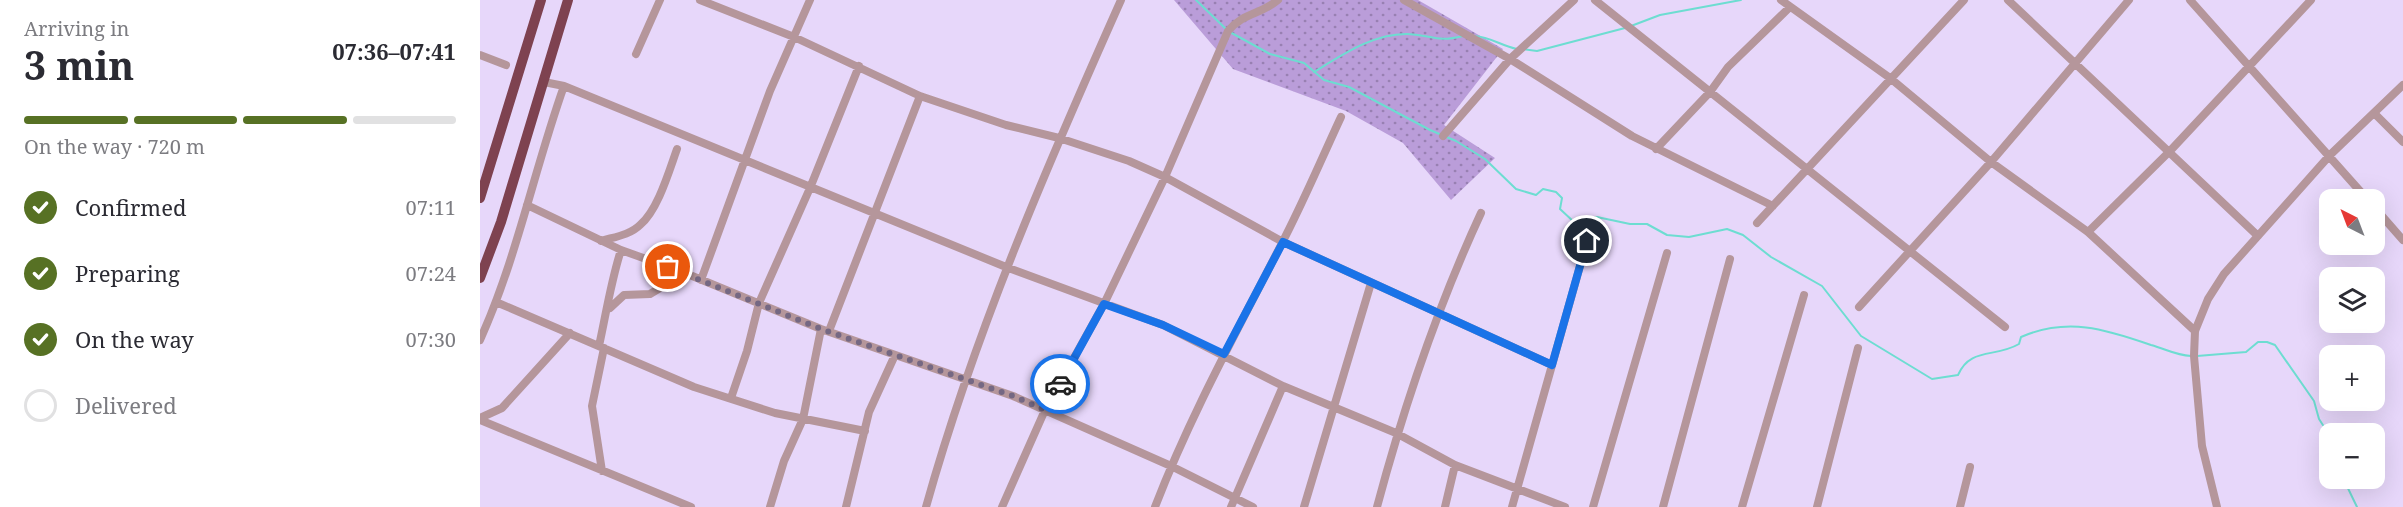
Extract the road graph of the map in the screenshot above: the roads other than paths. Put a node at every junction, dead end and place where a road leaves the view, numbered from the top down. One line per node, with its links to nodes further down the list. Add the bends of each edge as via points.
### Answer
1 (541, 0): 47 (highway)
2 (568, 0): 27 (highway)
3 (660, 0): 19 (street)
4 (700, 0): 18 (street)
5 (810, 0): 18 (street)
6 (1120, 0): 35 (street)
7 (1278, 0): 44 (street, via 1267,9 1239,18 1228,31)
8 (1404, 0): 21 (street)
9 (1574, 0): 21 (street)
10 (1595, 0): 30 (street)
11 (1780, 0): 17 (street)
12 (1964, 0): 26 (street)
13 (2008, 0): 22 (street)
14 (2129, 0): 22 (street)
15 (2190, 0): 24 (street)
16 (2311, 0): 24 (street)
17 (1790, 7): 26 (street); 30 (street, via 1728,67)
18 (794, 37): 25 (street); 41 (street)
19 (636, 54)
20 (480, 56): 23 (street)
21 (1510, 59): 34 (street); 38 (street)
22 (2075, 63): 39 (street); 42 (street)
23 (506, 65)
24 (2248, 65): 39 (street); 40 (street)
25 (859, 66): 31 (street); 45 (street)
26 (1890, 78): 42 (street); 43 (street)
27 (544, 82): 29 (street); 66 (highway)
28 (2403, 85): 32 (street)
29 (564, 86): 41 (street); 48 (street)
30 (1710, 92): 38 (street); 43 (street)
31 (920, 96): 35 (street); 51 (street)
32 (2374, 113): 36 (street); 40 (street)
33 (1341, 117): 59 (street)
34 (1443, 136)
35 (1059, 138): 44 (street); 64 (street)
36 (2403, 142)
37 (677, 149): 58 (street, via 662,190 641,225)
38 (1656, 149): 49 (street)
39 (2170, 151): 55 (street); 56 (street)
40 (2330, 155): 46 (street); 56 (street)
41 (743, 161): 45 (street); 67 (street)
42 (1991, 162): 55 (street); 61 (street)
43 (1807, 169): 49 (street); 61 (street)
44 (1165, 177): 59 (street); 72 (street)
45 (810, 188): 51 (street); 71 (street)
46 (2359, 189)
47 (480, 198)
48 (527, 205): 58 (street); 70 (street)
49 (1773, 206): 54 (street)
50 (1481, 213): 75 (street)
51 (875, 214): 64 (street); 77 (street)
52 (1593, 220): 85 (street)
53 (2385, 220): 57 (street)
54 (1757, 223)
55 (2088, 232): 78 (street)
56 (2258, 236): 78 (street, via 2224,274)
57 (2403, 240)
58 (601, 241): 60 (street)
59 (1283, 242): 68 (street); 83 (street)
60 (621, 250): 65 (street); 74 (street)
61 (1911, 252): 73 (street); 76 (street)
62 (1667, 253): 114 (street)
63 (1730, 259): 115 (street)
64 (1006, 267): 72 (street); 86 (street)
65 (686, 273): 67 (street); 74 (street, via 650,294 624,295)
66 (480, 278)
67 (700, 280): 71 (street)
68 (1371, 283): 75 (street); 90 (street)
69 (1804, 296): 116 (street)
70 (496, 302): 79 (street); 80 (street)
71 (759, 303): 77 (street); 88 (street)
72 (1104, 304): 83 (street, via 1163,325); 89 (street)
73 (1859, 307)
74 (607, 312): 81 (street)
75 (1437, 313): 85 (street); 94 (street)
76 (2005, 327)
77 (825, 330): 84 (street); 92 (street)
78 (2195, 331): 119 (street, via 2202,446)
79 (570, 333): 81 (street); 91 (street, via 502,408)
80 (480, 340)
81 (602, 347): 88 (street, via 694,387); 98 (street, via 592,406)
82 (1858, 348): 117 (street)
83 (1224, 354): 87 (street); 96 (street)
84 (894, 355): 86 (street); 93 (street, via 876,392)
85 (1552, 365): 99 (street)
86 (964, 380): 89 (street); 104 (street)
87 (1283, 386): 90 (street); 100 (street)
88 (731, 398): 92 (street)
89 (1045, 410): 96 (street); 105 (street)
90 (1334, 410): 94 (street); 109 (street)
91 (480, 419): 98 (street)
92 (803, 419): 93 (street); 102 (street, via 784,461)
93 (865, 431): 103 (street)
94 (1396, 433): 95 (street); 110 (street)
95 (1455, 465): 99 (street); 111 (street)
96 (1171, 466): 100 (street); 106 (street)
97 (1970, 468): 118 (street)
98 (602, 471): 101 (street)
99 (1516, 490): 112 (street); 113 (street)
100 (1234, 498): 107 (street); 108 (street)
101 (689, 507)
102 (770, 507)
103 (846, 507)
104 (926, 507)
105 (1002, 507)
106 (1155, 507)
107 (1231, 507)
108 (1253, 507)
109 (1304, 507)
110 (1377, 507)
111 (1445, 507)
112 (1512, 507)
113 (1565, 507)
114 (1593, 507)
115 (1663, 507)
116 (1742, 507)
117 (1817, 507)
118 (1960, 507)
119 (2217, 507)

